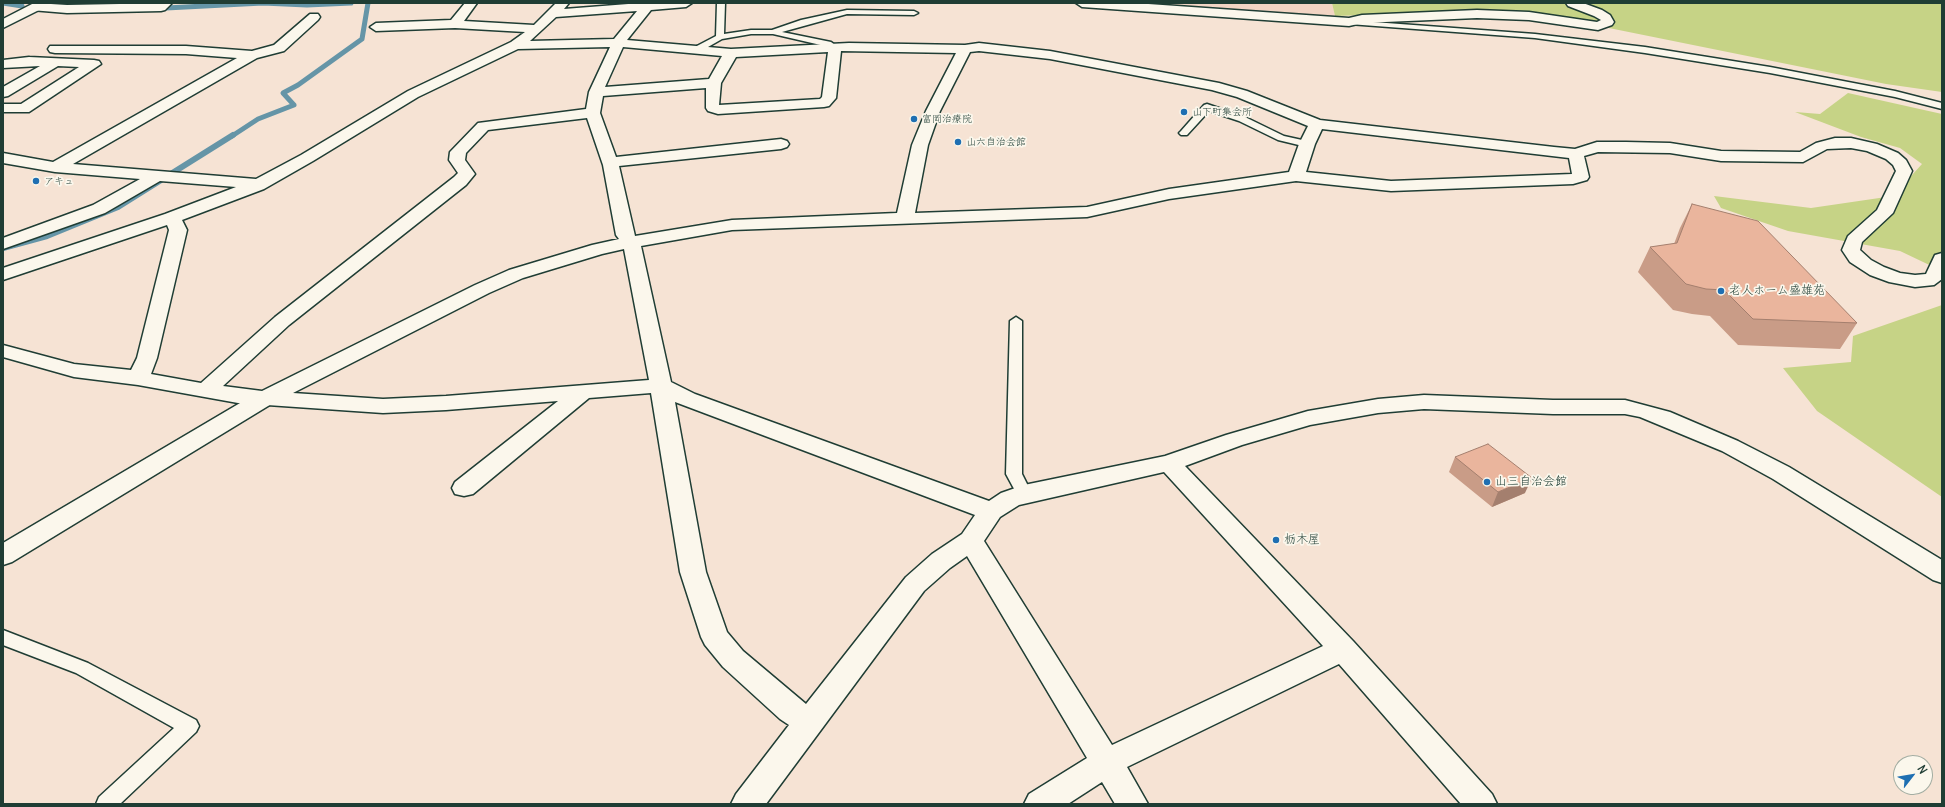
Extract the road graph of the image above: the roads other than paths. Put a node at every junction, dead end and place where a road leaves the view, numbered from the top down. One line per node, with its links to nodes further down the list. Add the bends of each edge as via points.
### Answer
1 (166, 3): 8 (street, via 162,7 67,9)
2 (471, 3): 15 (street)
3 (563, 3): 11 (street)
4 (686, 3): 9 (street)
5 (721, 3): 19 (lane)
6 (1082, 3): 14 (street)
7 (1572, 3): 14 (street, via 1598,13 1608,22 1598,26 1529,16 1477,14 1362,19)
8 (39, 5): 13 (street)
9 (647, 6): 11 (street); 20 (street)
10 (914, 13): 18 (lane, via 847,12)
11 (552, 14): 17 (street)
12 (314, 18): 26 (street, via 279,48)
13 (5, 22)
14 (1349, 22): 32 (lane, via 1534,36 1645,50 1896,94)
15 (455, 24): 16 (street); 17 (street)
16 (376, 27)
17 (537, 29): 21 (street)
18 (773, 32): 19 (lane, via 751,32); 22 (lane, via 828,44)
19 (720, 37): 23 (lane)
20 (618, 43): 21 (street); 23 (street); 30 (street)
21 (516, 45): 45 (street, via 413,94)
22 (835, 48): 24 (street); 25 (street); 29 (street, via 829,98 824,103 718,110 712,105)
23 (698, 49): 25 (street)
24 (965, 49): 35 (street, via 979,47 1050,55 1186,80 1242,94); 47 (street, via 933,111 920,145)
25 (731, 53): 29 (street)
26 (252, 55): 27 (street, via 186,50); 42 (street)
27 (56, 56): 28 (street); 31 (street); 33 (street, via 94,64 24,109)
28 (3, 64)
29 (714, 83): 30 (street)
30 (596, 92): 34 (street)
31 (3, 93)
32 (1942, 106)
33 (3, 108)
34 (593, 113): 41 (street); 56 (street, via 483,126 458,152 457,160 467,174 460,181 282,321)
35 (1316, 124): 38 (street); 39 (street)
36 (1184, 133): 38 (lane, via 1207,107 1242,119 1281,138)
37 (781, 144): 41 (street)
38 (1307, 144): 44 (street)
39 (1576, 154): 44 (street, via 1581,177 1573,179 1391,186); 50 (street, via 1597,147 1626,147 1670,148 1722,156 1803,157 1822,146 1835,143 1871,147 1892,156 1904,171 1884,213 1854,240 1851,250 1864,264 1877,271 1914,281 1927,281 1934,277)
40 (3, 158): 42 (street)
41 (610, 162): 48 (street, via 625,235)
42 (55, 167): 43 (street)
43 (157, 176): 45 (street); 49 (street, via 99,209)
44 (1296, 176): 47 (street, via 1163,196 1086,212)
45 (258, 185): 46 (street)
46 (171, 218): 51 (street); 54 (street, via 178,230 147,358)
47 (905, 218): 48 (street, via 732,225)
48 (630, 242): 55 (street, via 634,247); 58 (street, via 516,274 482,288)
49 (3, 244)
50 (1942, 258)
51 (3, 274)
52 (1016, 321): 61 (lane, via 1014,474)
53 (3, 351): 54 (street, via 74,370)
54 (138, 378): 56 (street)
55 (661, 386): 57 (street); 62 (street, via 687,399); 68 (street, via 693,572 715,637 733,659 790,710)
56 (205, 391): 58 (street)
57 (584, 392): 58 (street, via 446,404 383,406); 60 (street)
58 (265, 398): 64 (street)
59 (1169, 463): 61 (street); 65 (street, via 1308,418 1378,406 1424,402 1625,407 1662,417 1730,446 1775,470); 67 (street)
60 (464, 488)
61 (1024, 494): 62 (street)
62 (990, 511): 63 (street)
63 (971, 541): 68 (street, via 941,561 915,584); 69 (street)
64 (3, 555)
65 (1942, 574)
66 (3, 637): 70 (lane, via 82,668 188,726)
67 (1342, 649): 69 (street); 74 (street)
68 (809, 722): 71 (street)
69 (1107, 762): 72 (street); 73 (street)
70 (106, 804)
71 (747, 804)
72 (1040, 804)
73 (1132, 804)
74 (1481, 804)

